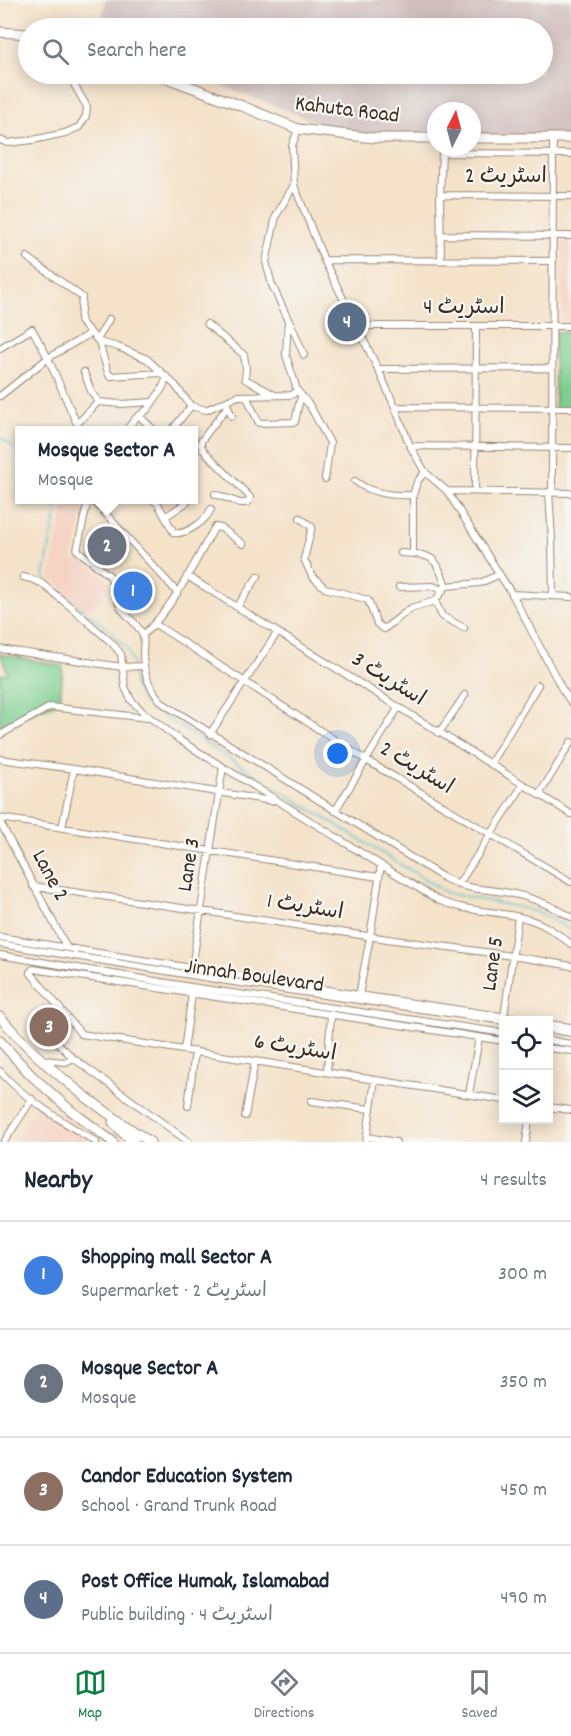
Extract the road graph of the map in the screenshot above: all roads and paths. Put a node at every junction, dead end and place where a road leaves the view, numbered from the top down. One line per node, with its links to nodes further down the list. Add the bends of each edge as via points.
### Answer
1 (0, 32): 2 (highway)
2 (18, 33)
3 (74, 84): 10 (street, via 87,107 79,127 33,140)
4 (183, 84): 5 (highway, Kahuta Road)
5 (298, 129): 6 (highway, Kahuta Road, via 374,138); 13 (street, via 292,146)
6 (427, 138)
7 (481, 138): 8 (highway)
8 (553, 138): 9 (highway); 11 (street)
9 (571, 138)
10 (0, 140)
11 (553, 154): 12 (street); 14 (street, via 442,153); 15 (street)
12 (571, 154)
13 (294, 185): 21 (street); 25 (street, via 276,216 266,262)
14 (440, 195): 15 (street, اسٹریٹ 2); 17 (street)
15 (552, 196): 16 (street, اسٹریٹ 2); 18 (street)
16 (571, 196)
17 (441, 236): 18 (street); 22 (street)
18 (553, 236): 19 (street); 23 (street)
19 (571, 236)
20 (27, 257): 31 (street, via 82,297 80,321)
21 (324, 260): 22 (street); 27 (street)
22 (441, 261): 23 (street)
23 (553, 261): 29 (street)
24 (109, 319): 32 (street)
25 (288, 319): 34 (street); 41 (street, via 286,355)
26 (207, 324): 42 (street, via 244,355 245,379)
27 (356, 326): 28 (street, اسٹریٹ 4); 37 (street)
28 (476, 326): 29 (street, اسٹریٹ 4); 38 (street)
29 (553, 326): 30 (street, اسٹریٹ 4); 36 (street)
30 (571, 326)
31 (91, 333): 32 (street); 35 (street)
32 (98, 341): 40 (street, via 147,359); 40 (street, via 110,376)
33 (0, 348): 35 (street, via 32,328)
34 (304, 355)
35 (48, 358): 43 (street); 46 (street, via 77,424)
36 (552, 368): 38 (street); 52 (street)
37 (378, 369): 38 (street); 50 (street)
38 (476, 369): 51 (street)
39 (84, 372): 46 (street)
40 (164, 375): 47 (street, via 162,389); 49 (street)
41 (297, 390): 42 (street, via 292,395); 45 (street)
42 (275, 395): 44 (street)
43 (0, 396)
44 (246, 396): 45 (street, via 259,423 295,422); 48 (street, via 238,396)
45 (302, 396): 64 (street, via 330,444)
46 (98, 402): 47 (street)
47 (153, 402): 54 (street)
48 (227, 404): 49 (street, via 206,410); 55 (street); 70 (street, via 201,446 250,499 240,503)
49 (191, 406): 58 (street)
50 (395, 408): 51 (street); 59 (street)
51 (476, 408): 52 (street); 60 (street)
52 (553, 408): 53 (street); 61 (street)
53 (571, 408)
54 (139, 416): 56 (street); 57 (street)
55 (232, 416)
56 (130, 426)
57 (150, 426)
58 (175, 426)
59 (410, 446): 60 (street); 63 (street)
60 (475, 447): 61 (street); 67 (street)
61 (553, 448): 62 (street); 68 (street)
62 (571, 448)
63 (425, 472): 66 (street); 71 (street)
64 (325, 479)
65 (355, 481): 71 (street, via 372,491)
66 (447, 491): 67 (street); 82 (street)
67 (475, 491): 68 (street)
68 (550, 492): 69 (street); 90 (street)
69 (571, 493)
70 (215, 494)
71 (413, 495): 81 (street)
72 (87, 504): 97 (street, via 77,550 110,576 121,607)
73 (97, 504): 88 (street)
74 (158, 504): 77 (street)
75 (184, 504): 77 (street)
76 (211, 509): 77 (street, via 208,516 179,534 174,533)
77 (165, 517)
78 (300, 518): 92 (street, via 312,527 303,559 312,576 325,588 368,600 377,624 384,629 411,608)
79 (243, 544): 83 (street, via 215,527)
80 (401, 553): 81 (street)
81 (413, 554): 87 (street, via 435,561)
82 (498, 575): 87 (street, via 480,583); 89 (street)
83 (187, 576): 88 (street); 93 (street, اسٹریٹ 3)
84 (258, 576): 93 (street)
85 (23, 578): 100 (street, via 41,584 112,643)
86 (399, 587): 87 (street)
87 (444, 588): 92 (street)
88 (177, 592): 94 (street)
89 (512, 594): 90 (street); 104 (street)
90 (553, 596): 91 (street)
91 (571, 597)
92 (435, 601): 95 (street, via 442,616)
93 (237, 607): 96 (street, اسٹریٹ 3)
94 (155, 624): 97 (street); 101 (street, اسٹریٹ 2)
95 (464, 628)
96 (278, 633): 101 (street); 105 (street, اسٹریٹ 3)
97 (143, 635): 99 (street)
98 (0, 649): 100 (street)
99 (141, 667): 100 (street); 108 (street, via 164,704)
100 (125, 668): 106 (street, via 127,694)
101 (244, 682): 108 (street); 112 (street, اسٹریٹ 2)
102 (538, 685): 113 (street)
103 (465, 695): 107 (street)
104 (571, 702)
105 (398, 708): 107 (street, اسٹریٹ 3); 112 (street)
106 (150, 718): 109 (street, via 50,707); 114 (street)
107 (439, 733): 113 (street, اسٹریٹ 3)
108 (210, 734): 120 (street)
109 (0, 735)
110 (571, 742): 118 (street)
111 (0, 759): 115 (street)
112 (366, 760): 120 (street); 124 (street, اسٹریٹ 2)
113 (489, 764): 116 (street, اسٹریٹ 3)
114 (223, 767): 117 (street, Lane 3); 119 (street)
115 (74, 769): 117 (street); 123 (street)
116 (523, 785): 118 (street, اسٹریٹ 3); 124 (street)
117 (219, 792): 119 (street); 125 (street, Lane 3)
118 (539, 795): 121 (street, اسٹریٹ 3)
119 (277, 802): 126 (street)
120 (335, 811): 129 (street)
121 (571, 814)
122 (0, 820): 123 (street); 130 (street, Lane 2)
123 (62, 828): 125 (street)
124 (491, 835): 128 (street, اسٹریٹ 2); 129 (street)
125 (210, 851): 127 (street); 131 (street, Lane 3)
126 (381, 865): 127 (street); 132 (street, via 444,903)
127 (378, 878): 134 (street)
128 (571, 882)
129 (458, 885): 133 (street, via 533,899)
130 (33, 886): 131 (street, اسٹریٹ 1); 138 (street, Lane 2)
131 (201, 910): 134 (street, اسٹریٹ 1); 145 (street, Lane 3)
132 (518, 917): 137 (street, via 545,926); 141 (street, Lane 5)
133 (571, 917)
134 (370, 936): 141 (street, اسٹریٹ 1); 151 (street)
135 (0, 937): 138 (street)
136 (0, 944): 139 (street, Jinnah Boulevard)
137 (571, 944)
138 (67, 948): 143 (street)
139 (27, 949): 142 (street); 143 (street, Jinnah Boulevard)
140 (0, 955): 142 (street, Jinnah Boulevard)
141 (514, 955): 144 (street, اسٹریٹ 1); 156 (street, Lane 5)
142 (32, 960): 146 (street, Jinnah Boulevard)
143 (152, 965): 145 (street); 147 (street, Jinnah Boulevard)
144 (571, 966)
145 (192, 968): 151 (street)
146 (150, 980): 148 (street); 150 (street, Jinnah Boulevard)
147 (240, 983): 150 (street); 152 (street, Jinnah Boulevard)
148 (149, 987): 149 (street); 171 (street, اسٹریٹ 6, via 33,969 30,972 81,1034)
149 (192, 994): 153 (street); 171 (street)
150 (238, 994): 158 (street, Jinnah Boulevard)
151 (359, 995): 152 (street)
152 (438, 1010): 157 (street, Jinnah Boulevard)
153 (331, 1014): 161 (street); 178 (street)
154 (0, 1016): 175 (highway)
155 (37, 1016): 174 (street)
156 (504, 1016)
157 (499, 1018)
158 (436, 1023): 161 (street); 163 (street, Jinnah Boulevard)
159 (553, 1025): 160 (street)
160 (571, 1027)
161 (435, 1030): 165 (street)
162 (553, 1030): 164 (street)
163 (499, 1032)
164 (571, 1033)
165 (479, 1038): 166 (street); 180 (street)
166 (499, 1040)
167 (0, 1041): 192 (highway, via 31,1076)
168 (553, 1042): 169 (street)
169 (571, 1044)
170 (553, 1049): 172 (street)
171 (184, 1050): 173 (street, اسٹریٹ 6)
172 (571, 1051)
173 (195, 1052): 176 (street, اسٹریٹ 6); 184 (street)
174 (73, 1058): 175 (street, via 66,1062); 197 (street)
175 (40, 1059): 188 (highway)
176 (255, 1061): 178 (street, اسٹریٹ 6); 189 (street)
177 (0, 1071): 181 (street)
178 (327, 1072): 179 (street, اسٹریٹ 6)
179 (375, 1080): 180 (street, اسٹریٹ 6); 186 (street)
180 (469, 1094): 182 (street, اسٹریٹ 6)
181 (32, 1099): 193 (street); 194 (street)
182 (499, 1099)
183 (311, 1101): 186 (street)
184 (188, 1106)
185 (553, 1108): 187 (street)
186 (370, 1109): 191 (street)
187 (571, 1110)
188 (104, 1111): 195 (highway); 196 (highway)
189 (245, 1116)
190 (529, 1124): 199 (street)
191 (366, 1140): 198 (street)
192 (110, 1141)
193 (4, 1142)
194 (96, 1142)
195 (134, 1142)
196 (150, 1142)
197 (189, 1142)
198 (396, 1142)
199 (526, 1142)

